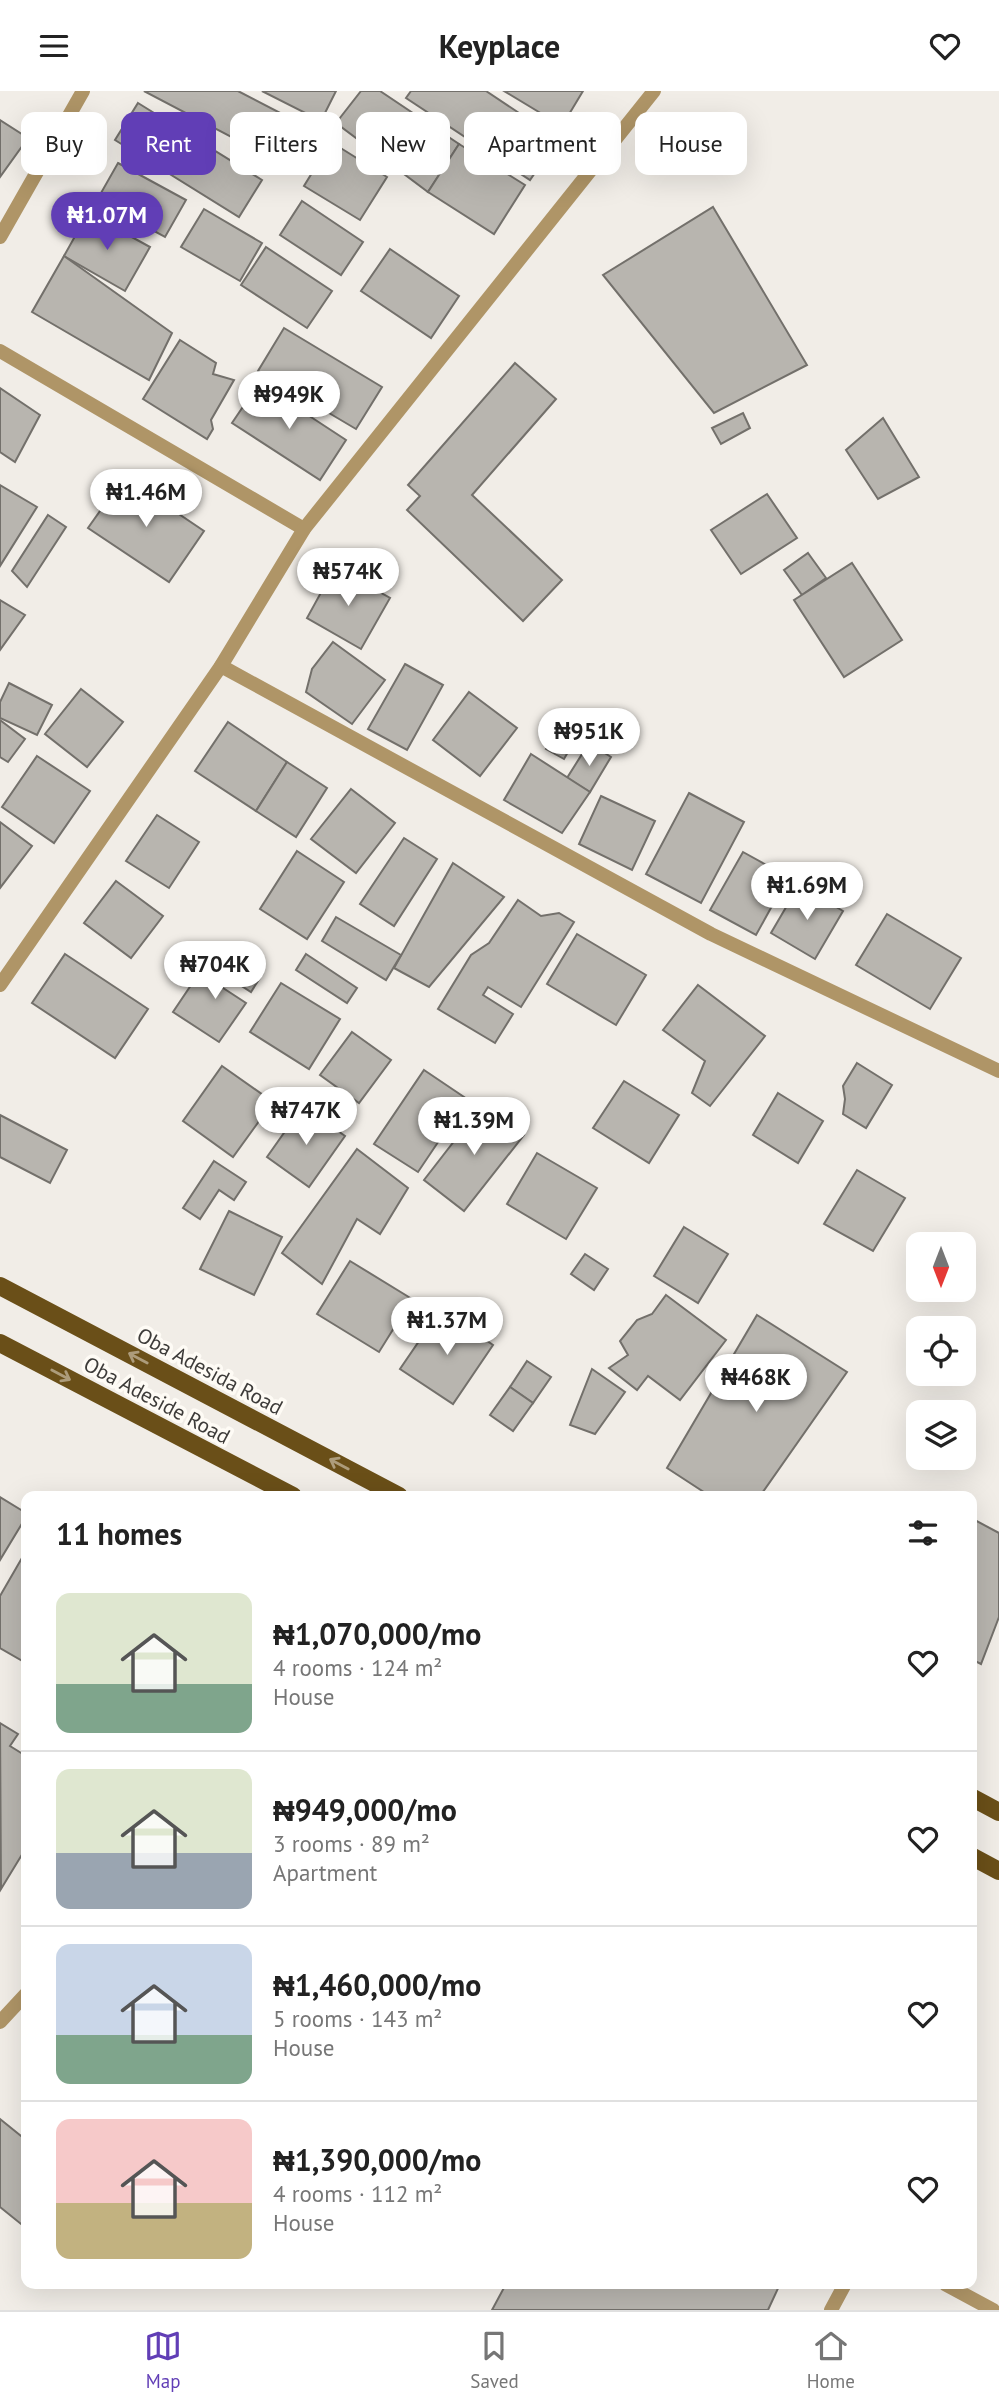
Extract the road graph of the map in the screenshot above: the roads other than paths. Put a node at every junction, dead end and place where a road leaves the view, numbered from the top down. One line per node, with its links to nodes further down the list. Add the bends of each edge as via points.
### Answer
1 (83, 91): 3 (street)
2 (654, 91): 5 (street)
3 (0, 237)
4 (0, 351): 5 (street)
5 (304, 529): 6 (street)
6 (221, 666): 7 (street); 8 (street, via 711,934)
7 (0, 985)
8 (999, 1071)
9 (0, 1286): 12 (main road, Oba Adesida Road, one-way to 9)
10 (0, 1343): 11 (main road, Oba Adeside Road, one-way to 11)
11 (283, 1491)
12 (390, 1491)
13 (977, 1800): 14 (main road)
14 (999, 1812)
15 (977, 1859): 16 (main road)
16 (999, 1871)
17 (21, 1999): 18 (street)
18 (0, 2022)
19 (842, 2289): 21 (street)
20 (953, 2289): 22 (street)
21 (831, 2310)
22 (993, 2310)

